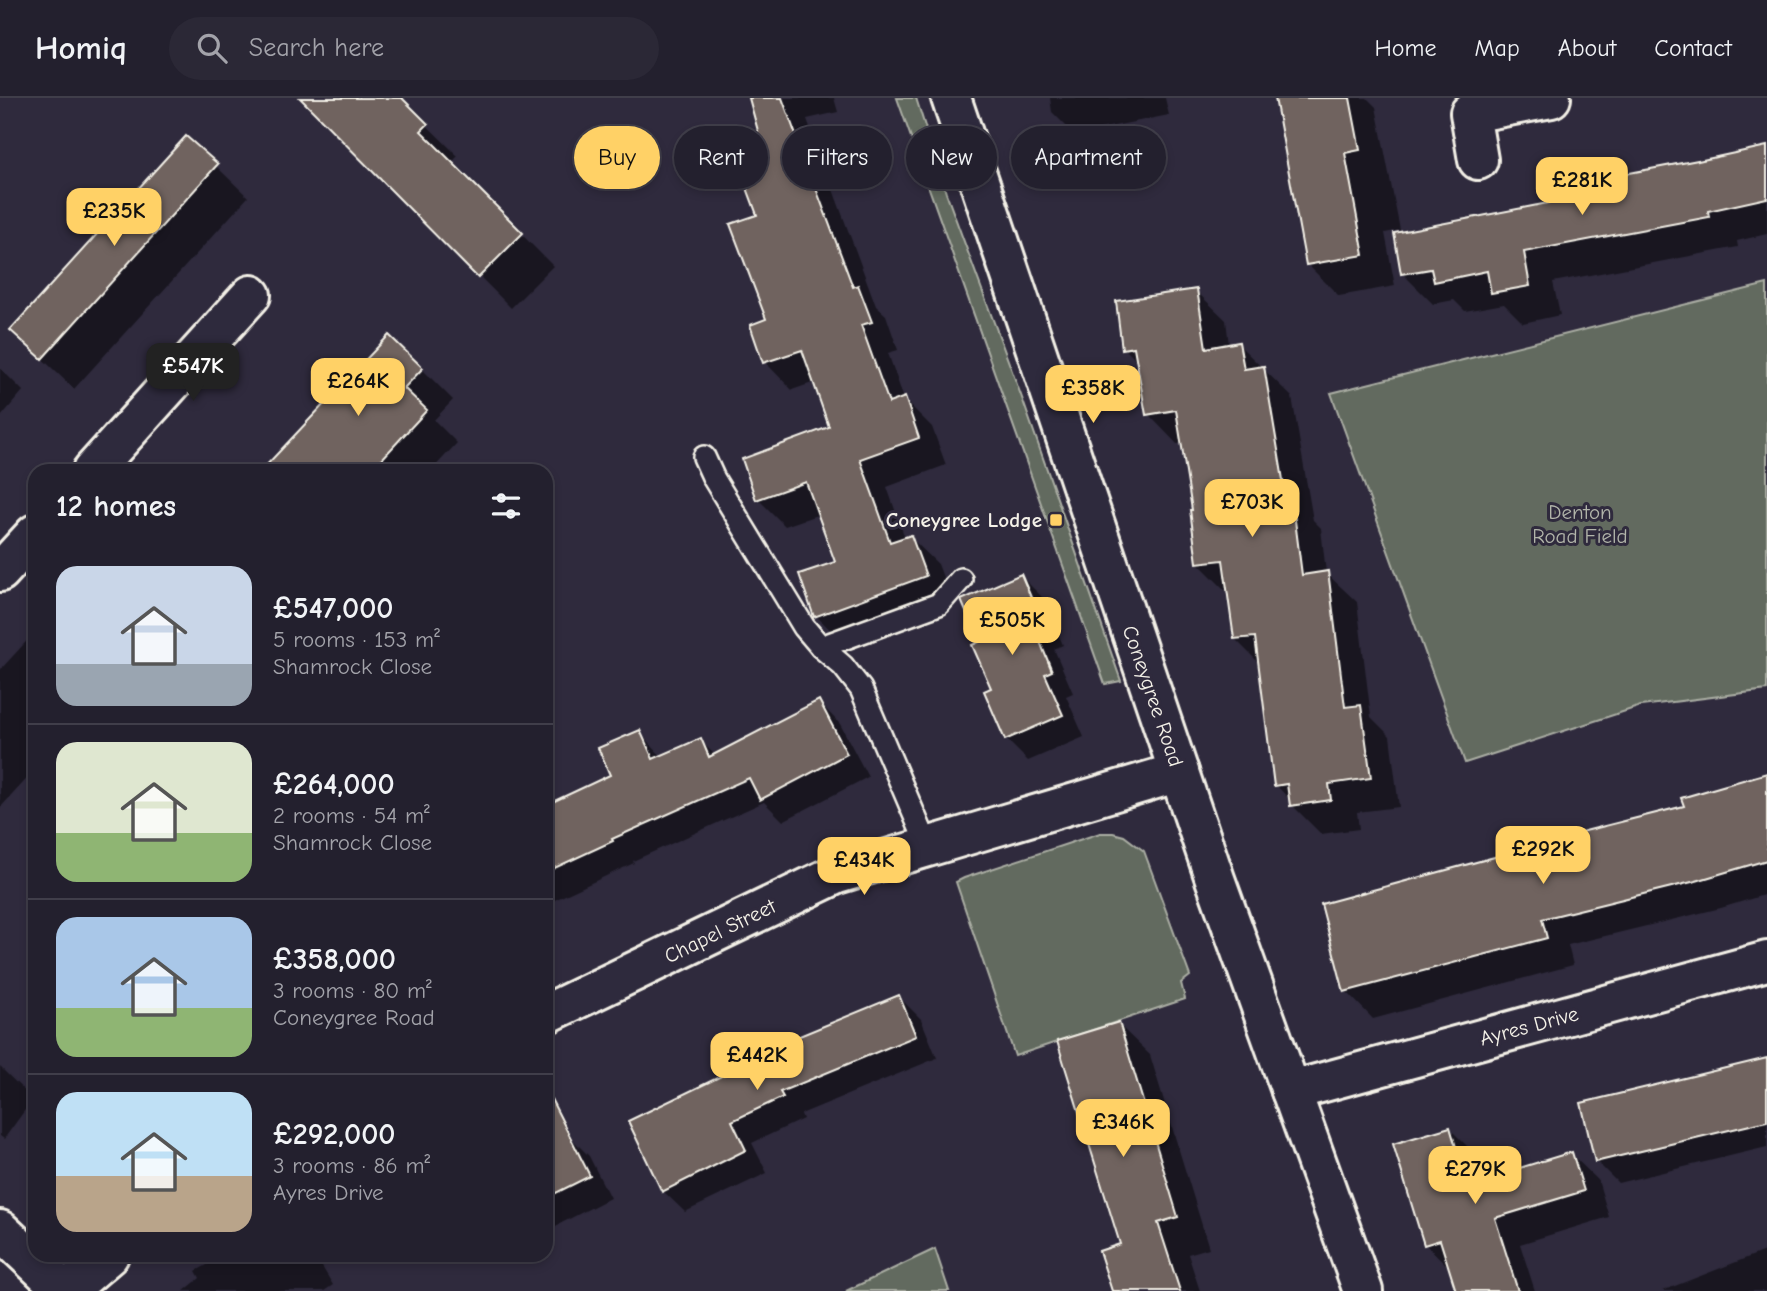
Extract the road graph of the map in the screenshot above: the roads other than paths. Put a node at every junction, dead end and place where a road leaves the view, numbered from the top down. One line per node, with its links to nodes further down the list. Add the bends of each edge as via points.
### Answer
1 (951, 98): 11 (street, Coneygree Road)
2 (1551, 98): 3 (street, via 1470,113)
3 (1478, 160)
4 (251, 295): 6 (street)
5 (704, 457): 10 (lane, via 804,627)
6 (98, 464)
7 (28, 542): 8 (street)
8 (0, 572)
9 (961, 579): 10 (lane, via 939,604)
10 (821, 647): 12 (lane, via 844,666 860,689)
11 (1179, 772): 12 (street, Chapel Street); 15 (street, Coneygree Road)
12 (928, 847): 14 (street, Chapel Street, via 837,874)
13 (1767, 961): 15 (street, Ayres Drive)
14 (553, 1011)
15 (1291, 1091): 21 (street, Coneygree Road)
16 (0, 1230): 17 (street)
17 (28, 1256)
18 (35, 1262): 20 (street)
19 (100, 1262): 20 (street)
20 (66, 1291)
21 (1363, 1291)

